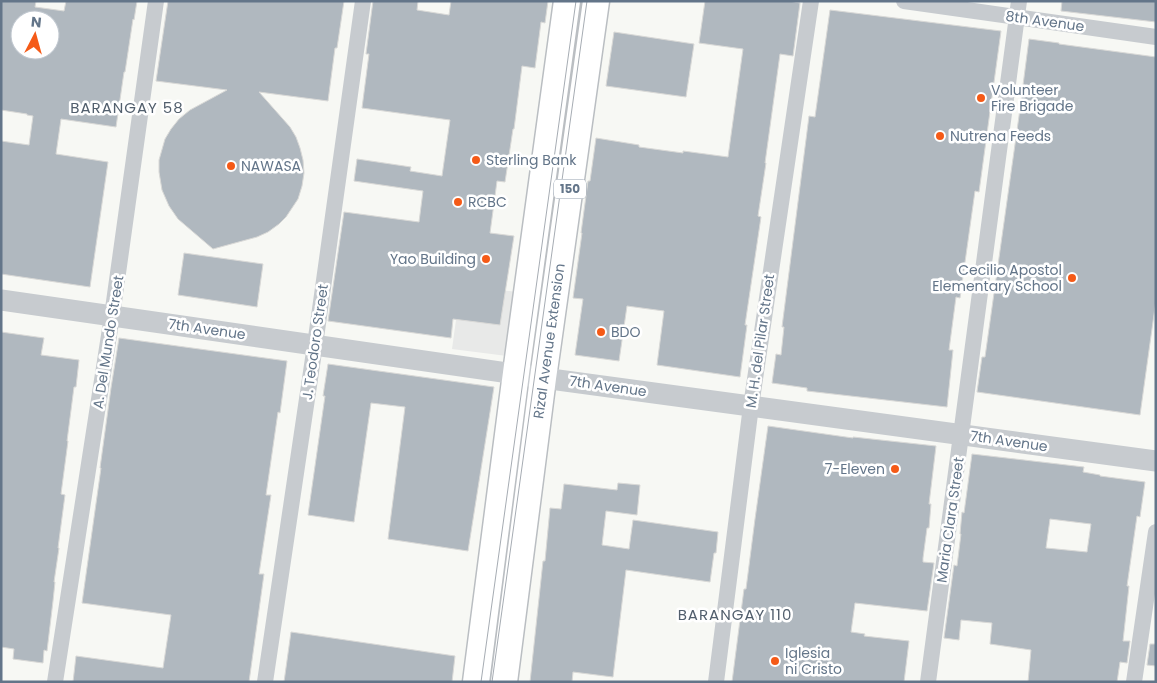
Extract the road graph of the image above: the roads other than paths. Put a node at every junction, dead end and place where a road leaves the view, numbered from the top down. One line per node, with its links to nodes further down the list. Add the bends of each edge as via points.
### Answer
1 (156, 1): 10 (street, A. Del Mundo Street)
2 (363, 1): 11 (street, J. Teodoro Street)
3 (567, 1): 12 (main road, Rizal Avenue Extension / 150)
4 (596, 1): 13 (main road, Rizal Avenue Extension / 150)
5 (811, 1): 14 (street, M. H. del Pilar Street)
6 (904, 1): 7 (street, 8th Avenue)
7 (1018, 9): 8 (street, 8th Avenue); 15 (street, Maria Clara Street)
8 (1156, 37)
9 (1, 300): 10 (street, 7th Avenue)
10 (112, 316): 11 (street, 7th Avenue); 18 (street, A. Del Mundo Street)
11 (315, 345): 12 (street, 7th Avenue); 19 (street, J. Teodoro Street)
12 (516, 373): 13 (street, 7th Avenue); 20 (main road, Rizal Avenue Extension / 150)
13 (543, 378): 14 (street, 7th Avenue); 21 (main road, Rizal Avenue Extension / 150)
14 (750, 406): 15 (street, 7th Avenue); 22 (street, M. H. del Pilar Street)
15 (962, 434): 16 (street, 7th Avenue); 23 (street, Maria Clara Street)
16 (1156, 461)
17 (1156, 532): 24 (street)
18 (55, 682)
19 (265, 682)
20 (476, 682)
21 (504, 682)
22 (716, 682)
23 (928, 682)
24 (1134, 682)

